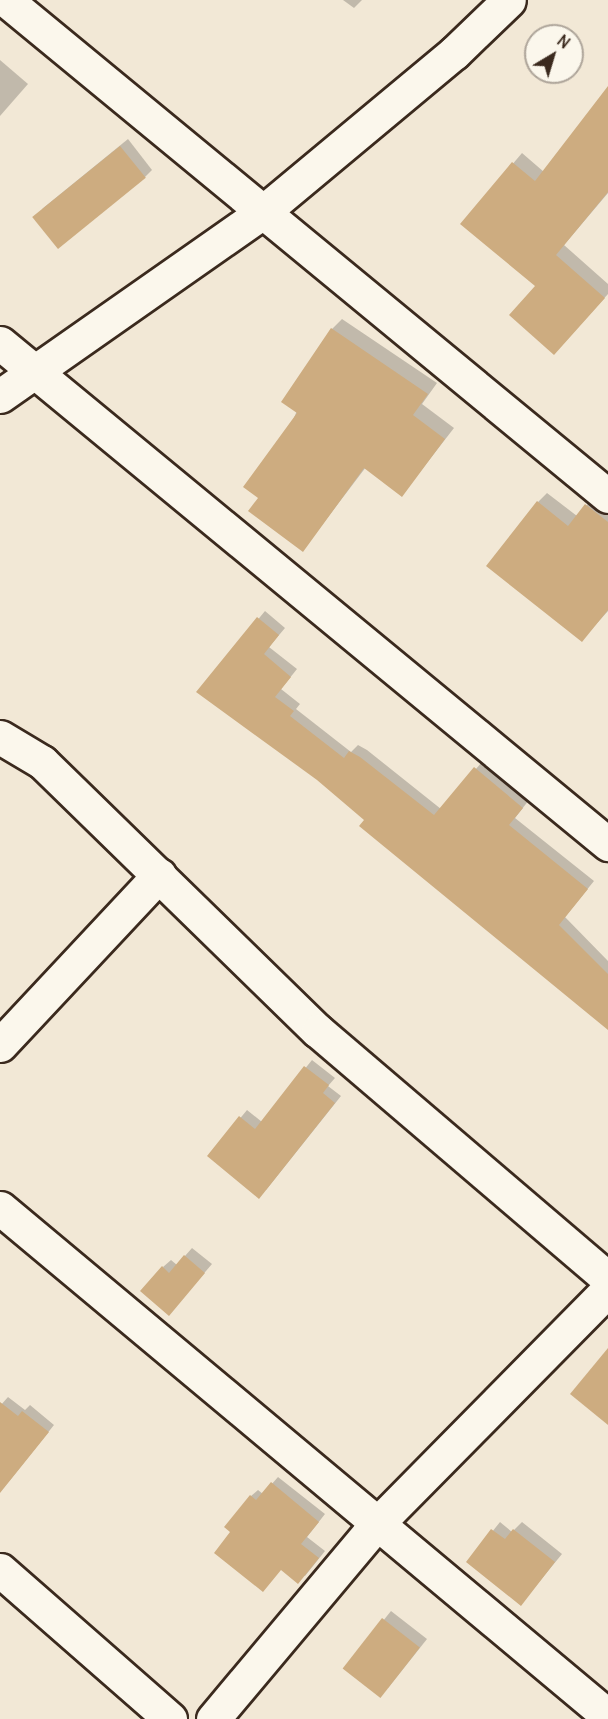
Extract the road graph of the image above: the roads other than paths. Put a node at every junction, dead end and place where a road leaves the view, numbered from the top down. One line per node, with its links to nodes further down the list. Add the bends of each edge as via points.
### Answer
1 (6, 0): 3 (street)
2 (509, 0): 3 (street, via 454,53)
3 (263, 212): 5 (street); 7 (street)
4 (0, 344): 5 (street)
5 (36, 372): 6 (street); 9 (street)
6 (0, 396)
7 (608, 496)
8 (0, 737): 10 (street, via 42,762)
9 (608, 844)
10 (159, 875): 11 (street); 13 (street, via 318,1031)
11 (0, 1045)
12 (0, 1208): 15 (street)
13 (608, 1278)
14 (608, 1290): 15 (street)
15 (375, 1526): 17 (street); 19 (street)
16 (0, 1570): 18 (street)
17 (608, 1716)
18 (170, 1719)
19 (213, 1719)

